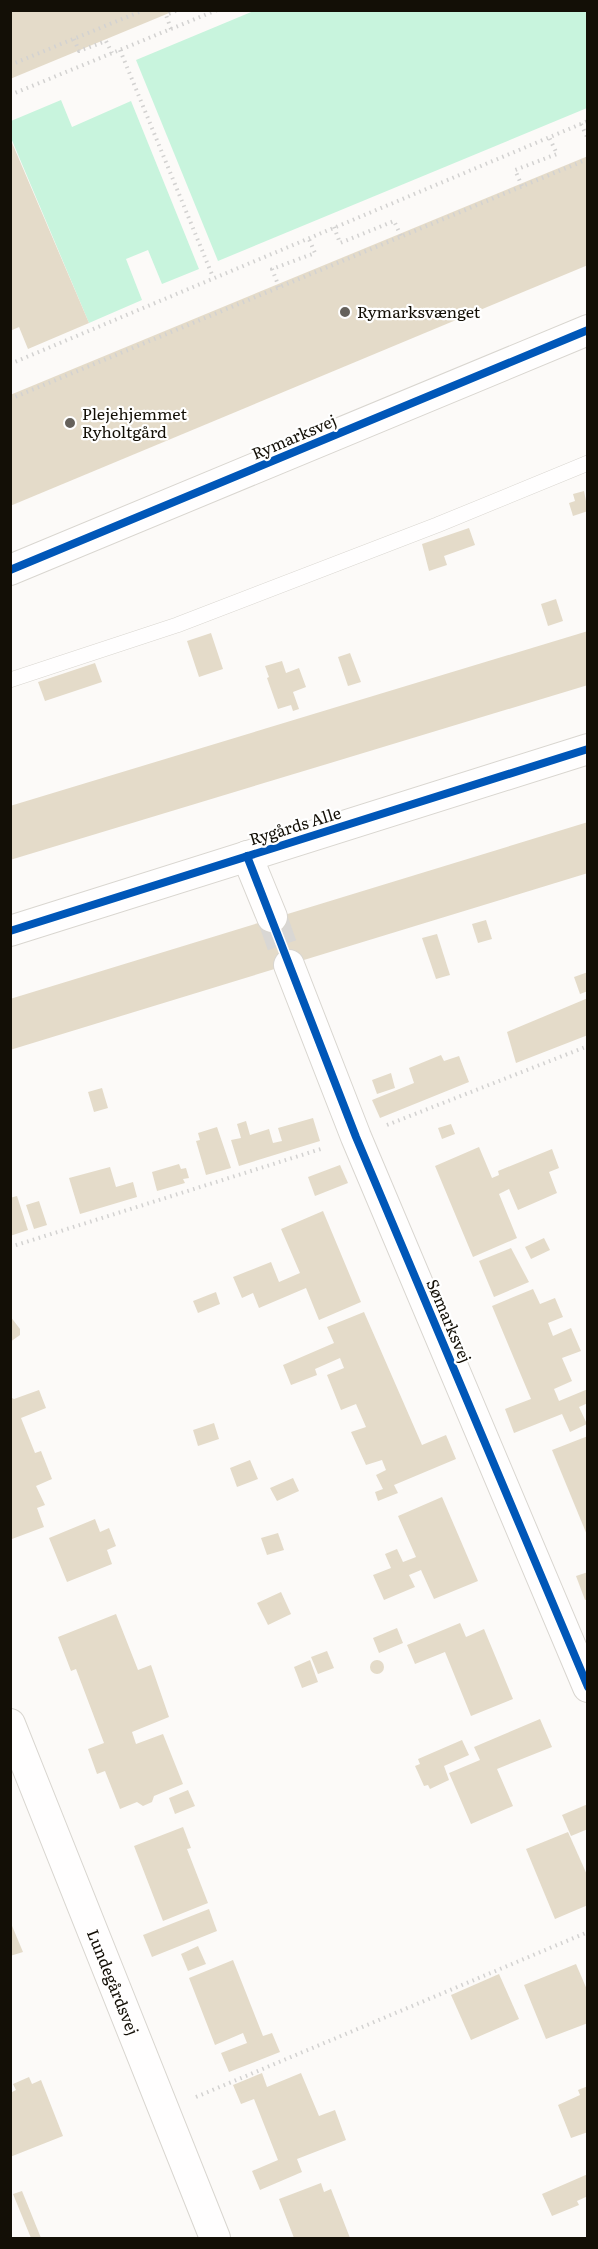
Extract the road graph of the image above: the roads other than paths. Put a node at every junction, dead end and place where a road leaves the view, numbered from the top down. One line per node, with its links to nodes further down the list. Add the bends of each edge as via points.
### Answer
1 (588, 330): 3 (street, Rymarksvej)
2 (588, 463): 4 (lane, via 188,621)
3 (10, 570)
4 (10, 680)
5 (588, 748): 6 (street, Rygårds Alle)
6 (247, 855): 7 (street); 8 (street, Rygårds Alle)
7 (272, 918)
8 (10, 931)
9 (289, 965): 10 (street, Sømarksvej, via 356,1137)
10 (588, 1687)
11 (10, 1724): 12 (street, Lundegårdsvej)
12 (215, 2238)

